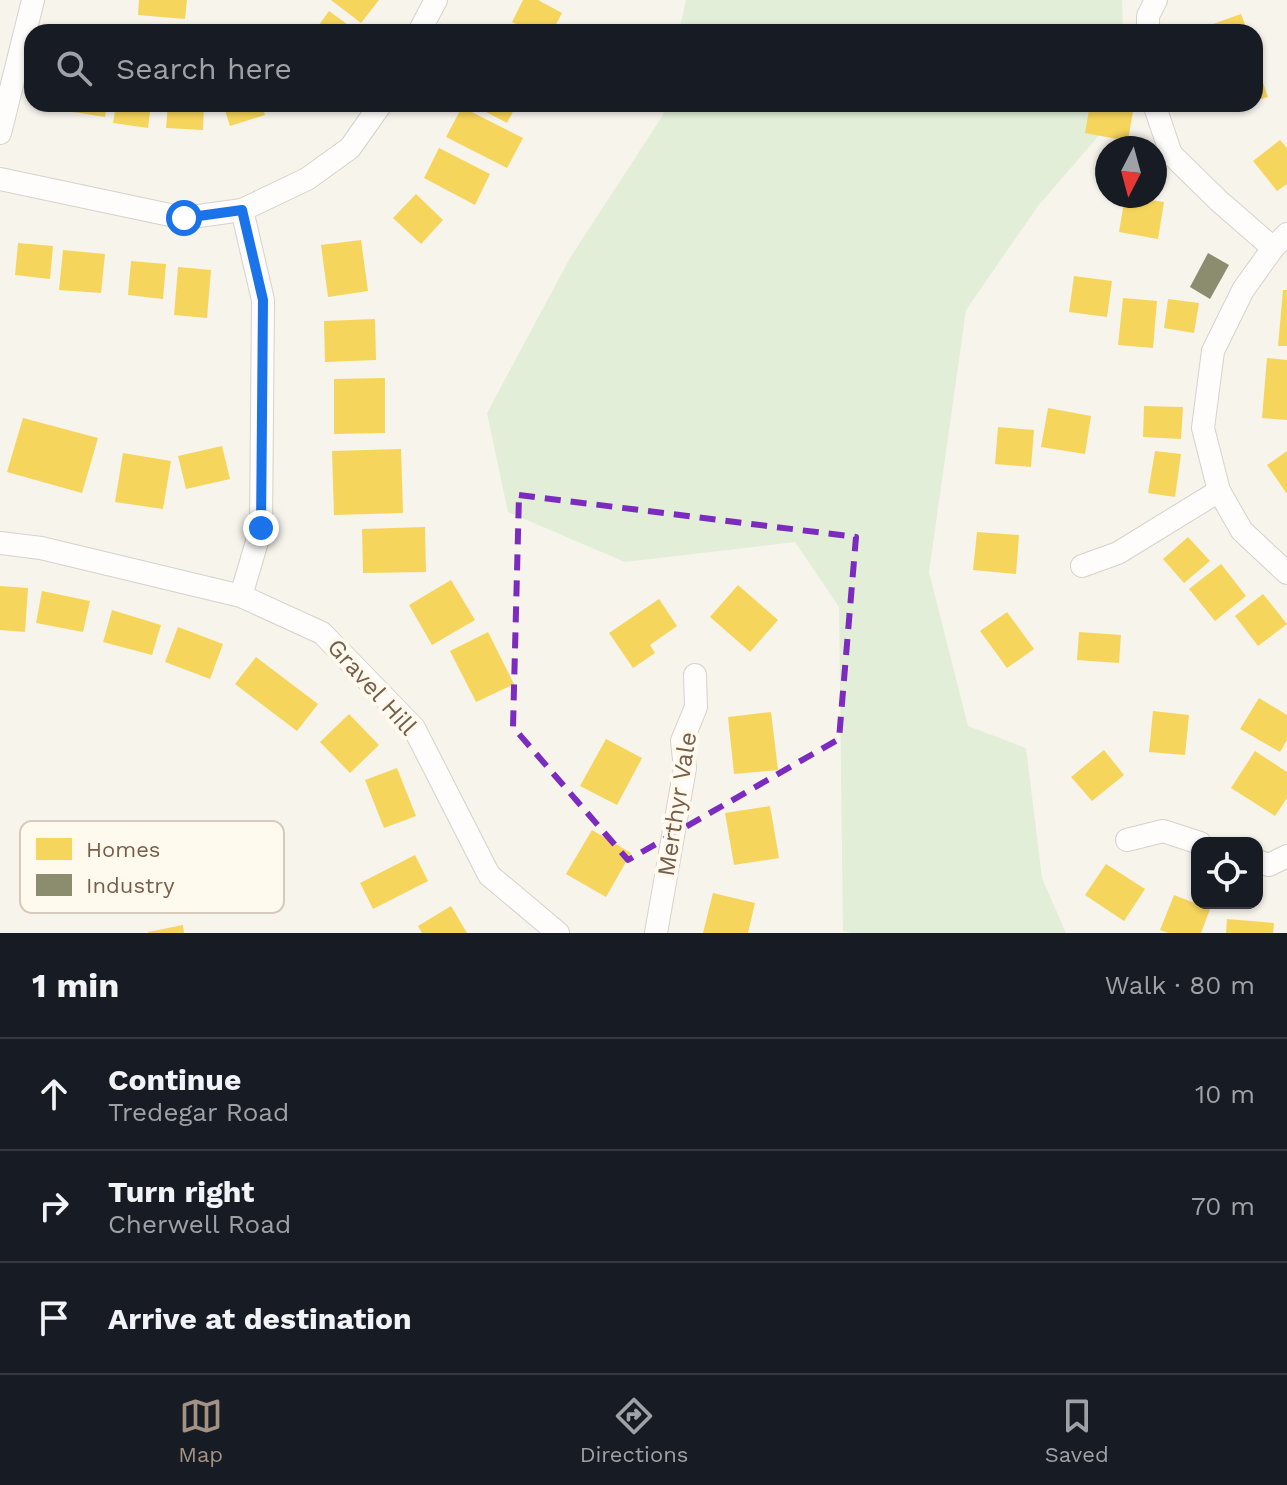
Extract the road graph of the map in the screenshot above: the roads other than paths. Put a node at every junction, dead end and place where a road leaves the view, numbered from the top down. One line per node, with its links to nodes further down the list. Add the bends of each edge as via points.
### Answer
1 (33, 0): 4 (street)
2 (436, 0): 5 (street)
3 (1156, 0): 6 (street)
4 (27, 24)
5 (423, 24)
6 (1148, 24)
7 (24, 36): 10 (street)
8 (375, 112): 12 (street, via 350,148 307,179)
9 (1157, 112): 13 (street, via 1171,154)
10 (0, 133)
11 (0, 179): 12 (street, via 184,218)
12 (242, 210): 18 (street, via 263,316 261,528)
13 (1280, 241): 14 (street, via 1243,290 1213,351 1203,428)
14 (1219, 491): 16 (street, via 1118,553); 17 (street, via 1242,531)
15 (0, 543): 18 (street, Gravel Hill)
16 (1082, 566)
17 (1287, 573)
18 (241, 596): 24 (street, Gravel Hill, via 322,633 414,728 489,875)
19 (695, 675): 25 (street, Merthyr Vale, via 696,707 682,741 685,768)
20 (1127, 840): 21 (street, via 1163,831)
21 (1191, 840)
22 (1287, 856): 23 (street)
23 (1263, 863)
24 (558, 933)
25 (656, 933)

